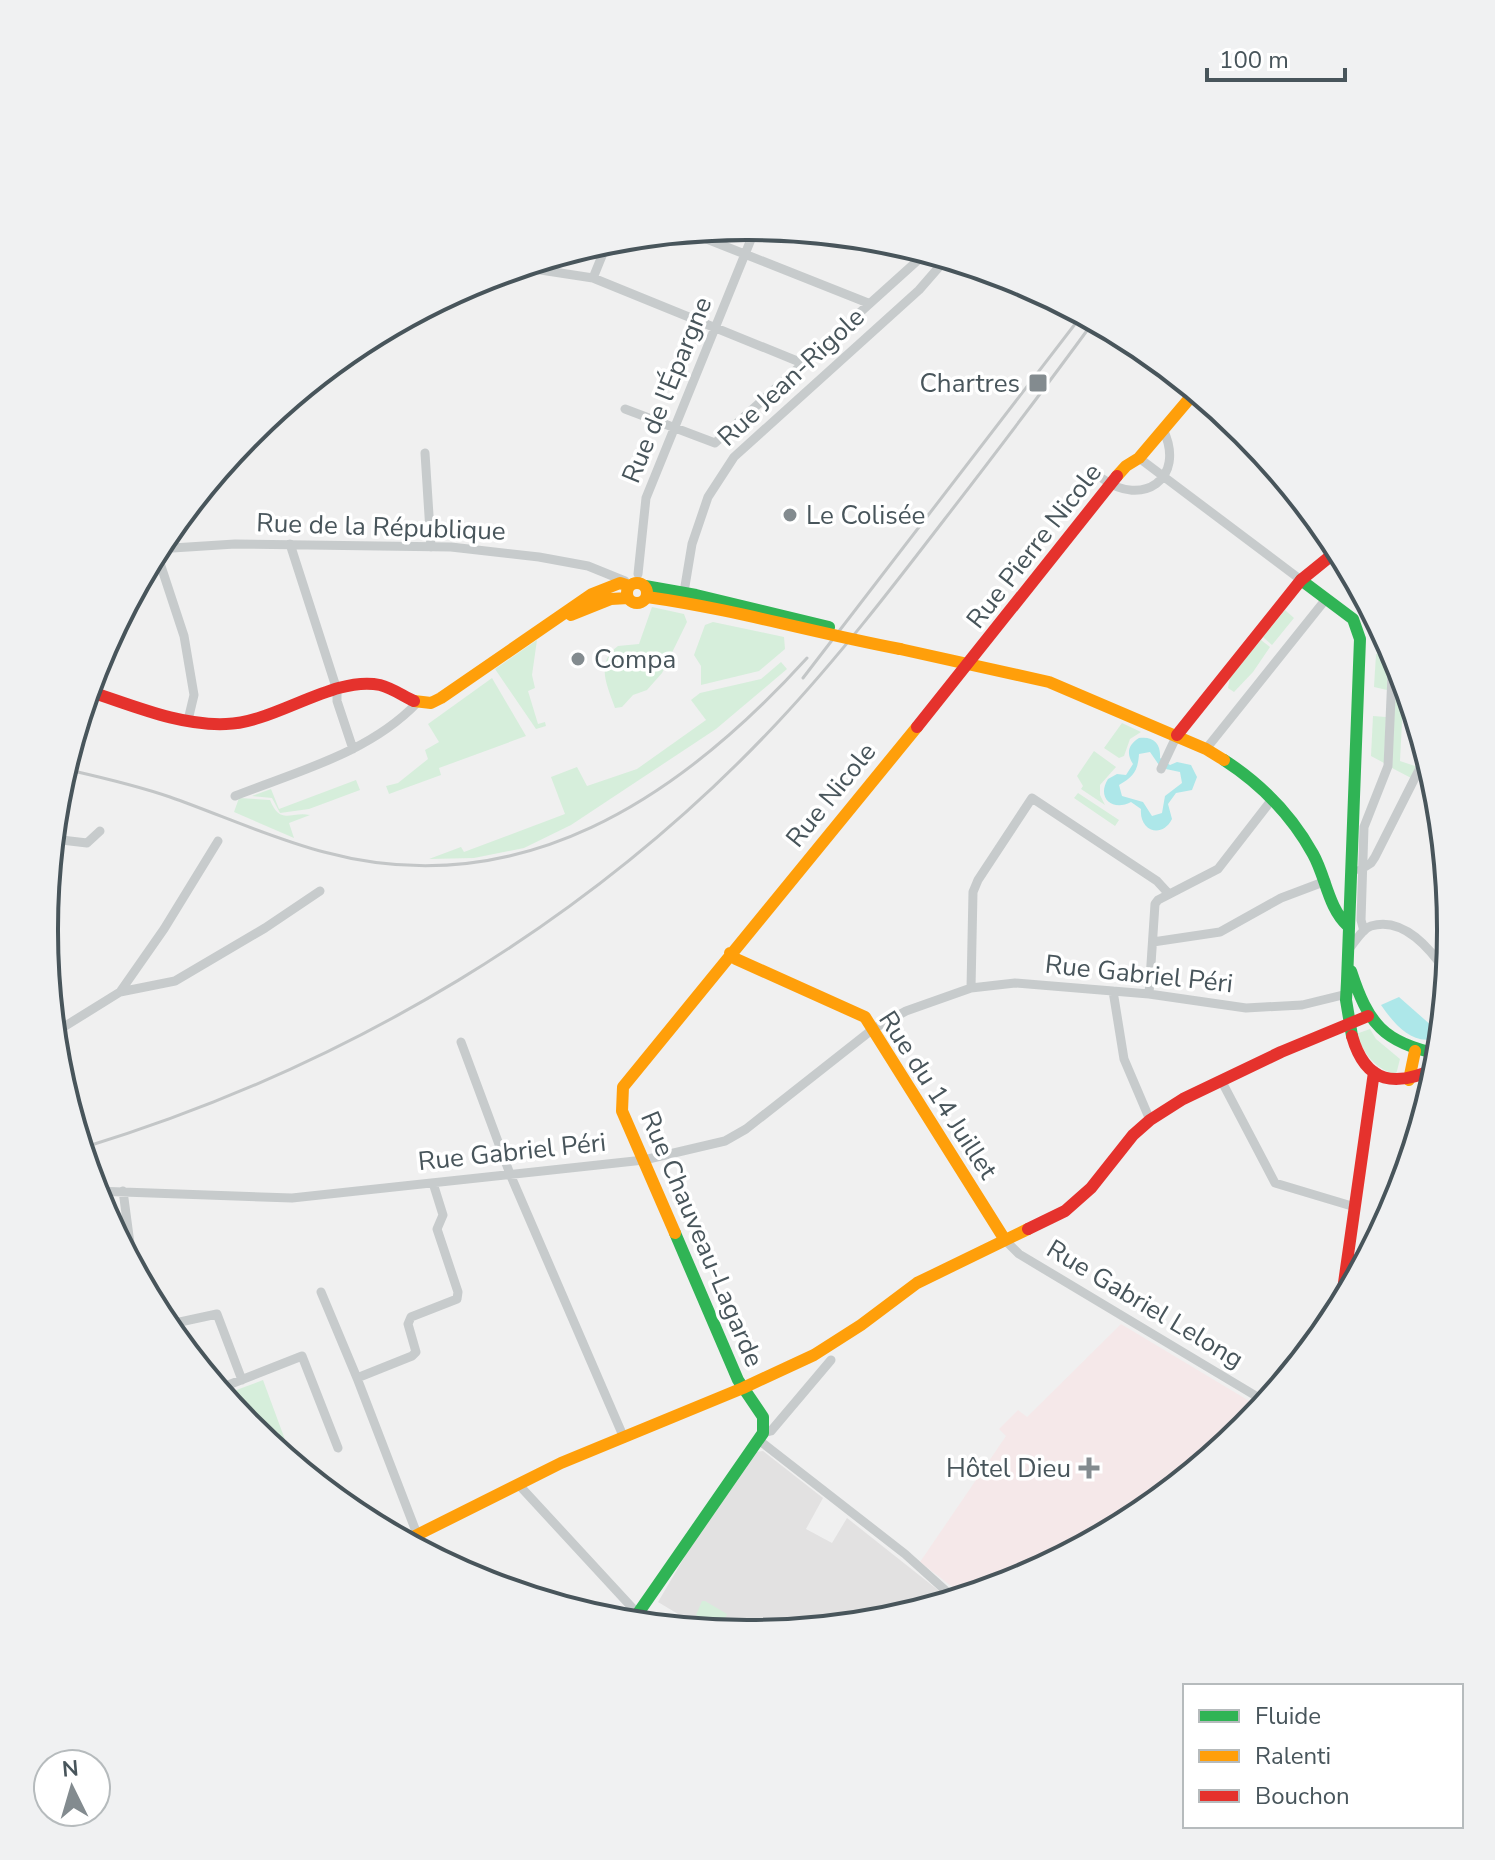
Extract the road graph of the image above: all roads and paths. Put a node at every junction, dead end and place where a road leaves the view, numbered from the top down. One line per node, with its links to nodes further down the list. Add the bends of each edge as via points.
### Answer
1 (751, 240): 3 (street, Rue de l'Épargne)
2 (712, 242): 3 (street)
3 (745, 255): 9 (street); 10 (street, Rue de l'Épargne)
4 (602, 257): 8 (street)
5 (916, 262): 9 (street)
6 (938, 268): 27 (street, Rue Jean-Rigole, via 734,457 708,497 692,544)
7 (549, 270): 8 (street)
8 (593, 278): 10 (street)
9 (868, 303): 11 (street)
10 (716, 327): 11 (street); 14 (street, Rue de l'Épargne)
11 (802, 363): 14 (street, via 715,443)
12 (1188, 400): 15 (main road, Rue Pierre Nicole)
13 (625, 409): 14 (street)
14 (676, 429): 26 (street, Rue de l'Épargne, via 646,498)
15 (1163, 429): 17 (main road, Rue Pierre Nicole); 18 (street, via 1170,448)
16 (425, 453): 21 (street)
17 (1139, 458): 18 (street); 19 (main road, Rue Pierre Nicole)
18 (1166, 477): 19 (street, via 1135,489); 25 (street)
19 (1106, 482): 30 (main road, Rue Pierre Nicole)
20 (290, 544): 21 (street, Rue de la République); 22 (street, Rue de la République); 32 (street)
21 (431, 547): 26 (street, Rue de la République, via 588,566)
22 (173, 549)
23 (1328, 558): 25 (main road)
24 (162, 566): 35 (street, via 184,636 194,695)
25 (1301, 580): 28 (main road); 36 (main road)
26 (637, 587): 27 (main road); 29 (main road, bridge); 34 (main road, via 620,583 592,594 434,703)
27 (684, 592): 29 (main road, bridge)
28 (1326, 599): 38 (street); 46 (main road, via 1353,619 1360,639)
29 (900, 649): 30 (main road)
30 (967, 665): 36 (main road, via 1049,682); 54 (main road, Rue Nicole)
31 (1392, 684): 46 (street, via 1388,766 1364,827)
32 (337, 690): 34 (main road, via 372,683); 35 (main road, via 237,724); 37 (street)
33 (100, 694): 35 (main road)
34 (417, 703): 37 (street, via 399,722)
35 (188, 720)
36 (1177, 735): 38 (main road); 39 (street)
37 (353, 749): 41 (street)
38 (1206, 749): 42 (main road)
39 (1163, 766)
40 (1419, 774): 46 (street, via 1375,857)
41 (235, 796)
42 (1273, 798): 47 (main road); 49 (street, via 1218,869)
43 (100, 831): 44 (street, via 87,843)
44 (64, 840)
45 (218, 841): 59 (street)
46 (1356, 871): 50 (main road); 51 (street)
47 (1326, 881): 50 (main road, via 1339,918); 52 (street, via 1281,898 1220,932)
48 (320, 891): 59 (street, via 175,981)
49 (1168, 893): 52 (street, via 1155,904); 57 (street, via 1032,798 973,892)
50 (1348, 926): 53 (main road)
51 (1364, 931): 53 (street); 55 (street, via 1393,926 1416,936)
52 (1153, 942): 60 (street)
53 (1349, 949): 56 (main road)
54 (730, 953): 65 (main road, Rue du 14 Juillet, via 860,1014); 74 (main road, Rue Chauveau-Lagarde, via 623,1087 622,1111)
55 (1436, 958)
56 (1349, 964): 61 (main road); 62 (main road)
57 (971, 988): 58 (street, Rue Gabriel Péri, via 1015,983); 65 (street, Rue Gabriel Péri)
58 (1113, 991): 60 (street, Rue Gabriel Péri); 73 (street, via 1124,1059)
59 (120, 992): 64 (street)
60 (1149, 994): 61 (street, Rue Gabriel Péri, via 1246,1008 1302,1005)
61 (1347, 994): 63 (main road)
62 (1368, 1016): 63 (main road); 67 (main road, via 1389,1038)
63 (1349, 1023): 69 (main road, via 1357,1052); 71 (main road)
64 (65, 1026)
65 (873, 1029): 74 (street, Rue Gabriel Péri, via 746,1129 725,1141); 81 (main road, Rue du 14 Juillet)
66 (461, 1042): 75 (street)
67 (1415, 1051): 68 (main road); 72 (main road)
68 (1426, 1052)
69 (1374, 1072): 72 (main road); 79 (main road)
70 (1422, 1075): 72 (main road)
71 (1221, 1080): 73 (main road); 79 (street, via 1275,1183)
72 (1409, 1080)
73 (1150, 1120): 81 (main road, via 1065,1211)
74 (644, 1160): 75 (street, Rue Gabriel Péri); 90 (main road, Rue Chauveau-Lagarde)
75 (510, 1174): 76 (street, Rue Gabriel Péri); 94 (street)
76 (433, 1183): 78 (street, Rue Gabriel Péri, via 292,1198); 86 (street, via 443,1215 437,1229 457,1299 411,1317 408,1324 416,1346 412,1356)
77 (109, 1191): 78 (street, Rue Gabriel Péri)
78 (123, 1191): 80 (street)
79 (1355, 1207): 82 (main road)
80 (129, 1235)
81 (1005, 1240): 88 (main road, via 917,1283 814,1355); 91 (street, Rue Gabriel Lelong, via 1019,1254)
82 (1345, 1275)
83 (321, 1292): 86 (street)
84 (180, 1322): 87 (street, via 217,1314)
85 (831, 1360): 93 (street)
86 (357, 1378): 97 (street)
87 (242, 1380): 89 (street); 95 (street, via 302,1356)
88 (761, 1380): 90 (main road); 92 (main road)
89 (229, 1385)
90 (743, 1388): 92 (main road, Rue Chauveau-Lagarde); 94 (main road)
91 (1256, 1396)
92 (759, 1410): 93 (main road)
93 (762, 1437): 99 (street); 101 (main road)
94 (624, 1438): 96 (main road)
95 (338, 1448)
96 (518, 1484): 98 (main road); 100 (street)
97 (408, 1530)
98 (418, 1535)
99 (945, 1590)
100 (627, 1608)
101 (640, 1611)

